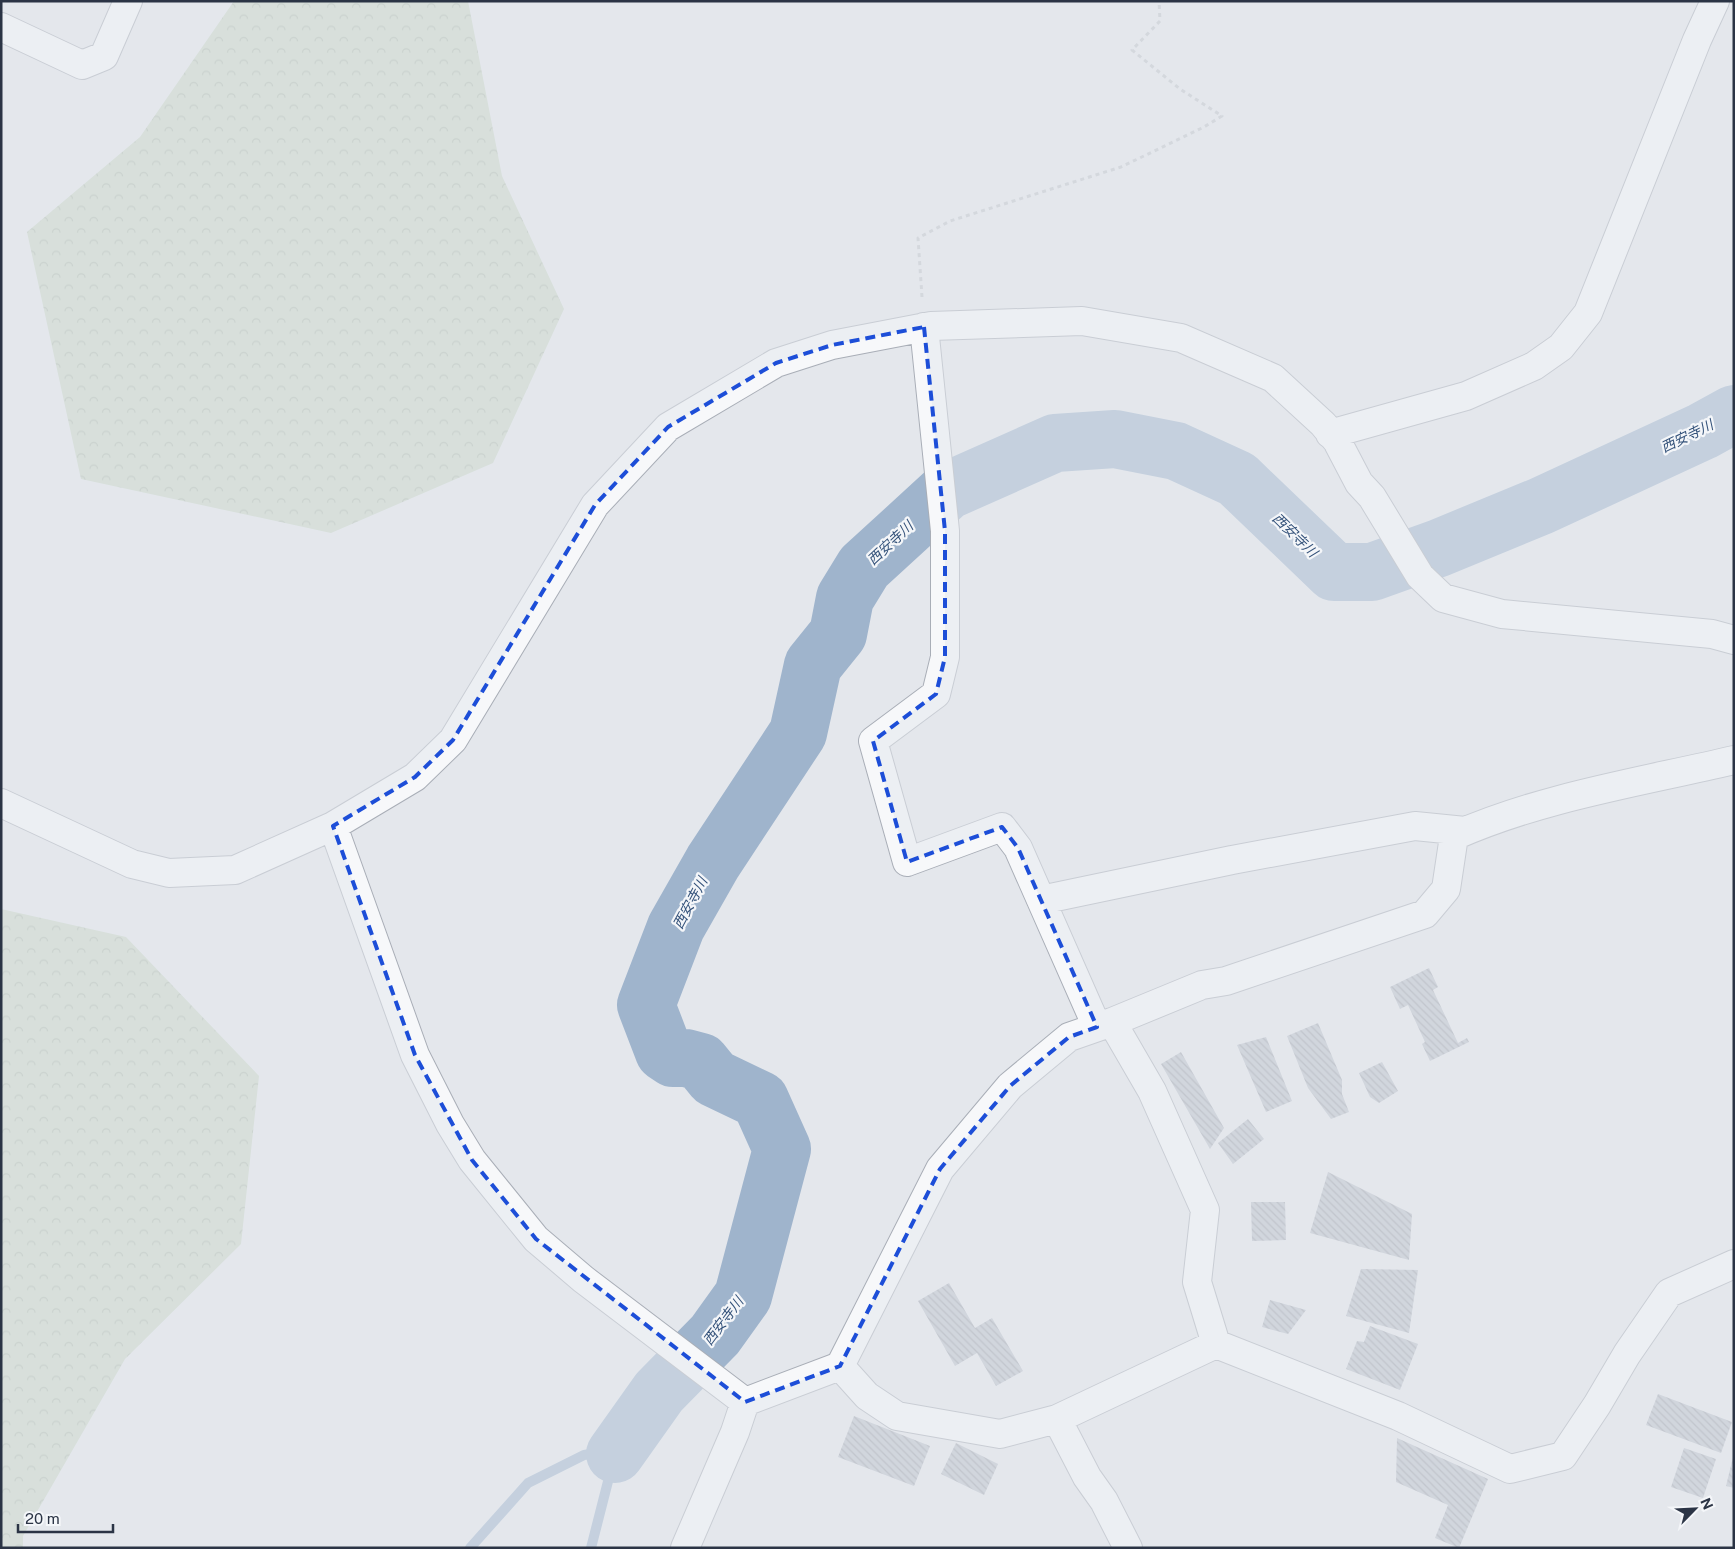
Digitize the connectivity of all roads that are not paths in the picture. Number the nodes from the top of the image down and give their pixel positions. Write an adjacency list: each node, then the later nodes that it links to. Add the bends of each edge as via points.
1 (128, 1): 3 (street, via 104,56 82,66)
2 (1715, 1): 5 (street, via 1588,313 1561,347 1534,366 1466,396)
3 (1, 27)
4 (924, 327): 5 (street, via 1082,321 1181,338 1274,378); 9 (street, via 832,344 776,363 668,427 595,505 453,740 415,777); 11 (street, via 945,531 945,657 936,694 873,741 907,862 1002,827 1018,848)
5 (1330, 434): 6 (street, via 1420,576 1442,598 1502,614 1712,634)
6 (1734, 640)
7 (1734, 760): 10 (street, via 1555,801)
8 (1, 803): 9 (street, via 132,864 169,874 236,870)
9 (333, 826): 16 (street, via 415,1055 472,1160 536,1239 583,1279)
10 (1465, 831): 11 (street, via 1414,826); 12 (street, via 1454,836 1446,889 1424,914 1226,981 1202,984)
11 (1041, 900): 12 (street)
12 (1104, 1024): 14 (street, via 1152,1091 1205,1210 1197,1282); 15 (street, via 1069,1037 1010,1086 940,1169)
13 (1734, 1264): 14 (street, via 1669,1293 1563,1456 1510,1469 1398,1416)
14 (1216, 1344): 17 (street)
15 (840, 1366): 16 (street); 17 (street, via 868,1396 897,1416 1000,1434)
16 (745, 1402): 18 (street)
17 (1057, 1419): 20 (street)
18 (696, 1535): 19 (street)
19 (685, 1548)
20 (1128, 1548)

